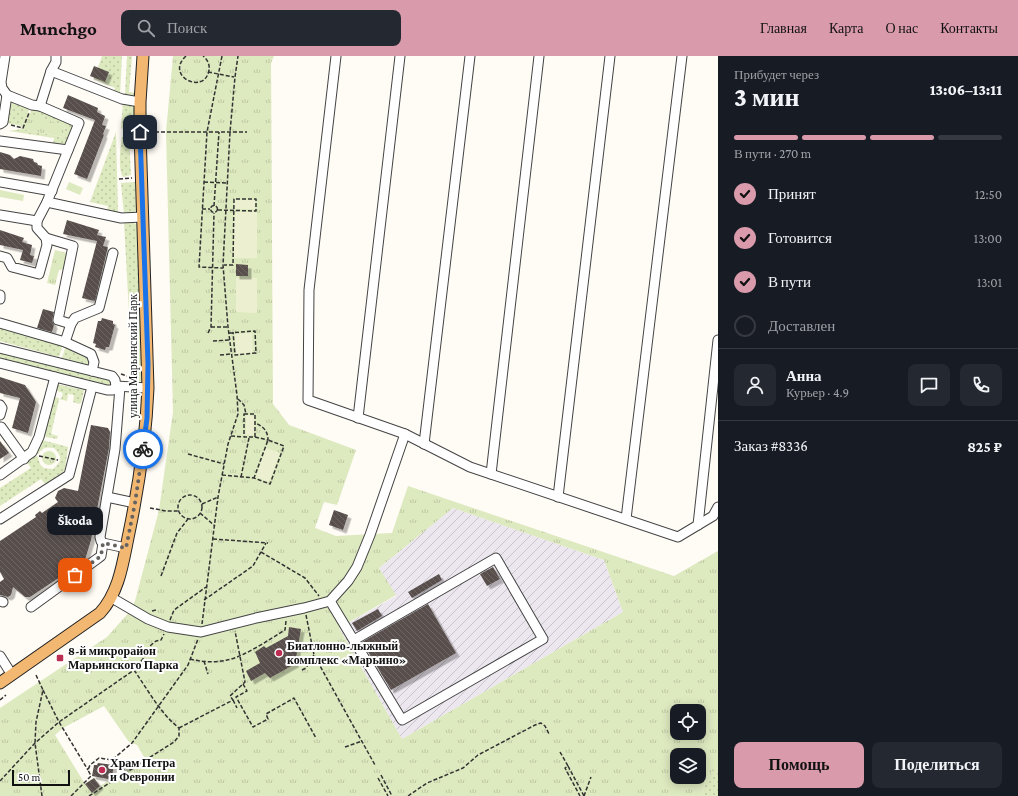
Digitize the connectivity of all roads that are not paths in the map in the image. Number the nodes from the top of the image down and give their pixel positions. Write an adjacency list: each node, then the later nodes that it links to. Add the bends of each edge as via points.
1 (5, 56): 11 (street, via 1,82)
2 (56, 56): 10 (street)
3 (144, 56): 12 (main road, улица Марьинский Парк)
4 (336, 56): 41 (street, via 310,290 308,400)
5 (400, 56): 41 (street)
6 (470, 56): 44 (street)
7 (539, 56): 46 (street)
8 (610, 56): 48 (street)
9 (682, 56): 52 (street)
10 (51, 71): 12 (street, via 122,99); 13 (street)
11 (7, 95): 13 (street); 14 (street)
12 (140, 102): 21 (main road, улица Марьинский Парк)
13 (36, 105): 16 (street, via 78,123)
14 (2, 123)
15 (0, 141): 16 (street)
16 (68, 150): 18 (street)
17 (0, 182): 18 (street)
18 (52, 191): 19 (street)
19 (47, 202): 21 (street, via 122,218); 22 (street)
20 (0, 215): 22 (street)
21 (143, 217): 38 (main road, улица Марьинский Парк)
22 (37, 221): 23 (street, via 37,228)
23 (46, 238): 25 (street, via 48,245 39,274 12,267 7,258); 29 (street, via 73,246 58,320)
24 (113, 253): 29 (street, via 99,308 74,318)
25 (0, 256)
26 (0, 295): 27 (street)
27 (0, 299)
28 (0, 323): 31 (street)
29 (70, 324): 31 (street)
30 (718, 340): 54 (street)
31 (65, 342): 34 (street, via 92,354)
32 (0, 348): 34 (street)
33 (0, 363): 35 (street)
34 (92, 371): 36 (street, via 112,376)
35 (54, 377): 37 (street); 45 (street, via 39,437 32,452)
36 (118, 386): 37 (street, via 113,390); 38 (street); 49 (street, via 115,449)
37 (92, 387): 53 (street, via 69,475)
38 (148, 388): 50 (main road, улица Марьинский Парк, via 144,446)
39 (0, 405): 40 (street)
40 (0, 415)
41 (358, 418): 43 (street)
42 (0, 425): 45 (street)
43 (405, 434): 44 (street); 58 (street, via 357,567 348,581)
44 (424, 444): 46 (street, via 470,467)
45 (24, 459): 47 (street)
46 (491, 474): 48 (street)
47 (0, 475)
48 (558, 496): 52 (street)
49 (107, 497): 50 (street); 55 (street, via 100,537)
50 (135, 503): 56 (main road, улица Марьинский Парк)
51 (718, 507): 54 (street, via 713,516)
52 (626, 519): 54 (street, via 678,537)
53 (0, 520)
54 (698, 525)
55 (103, 543): 56 (street); 59 (street, via 101,556)
56 (126, 548): 57 (main road, улица Марьинский Парк)
57 (112, 598): 58 (street, via 148,619 168,627 201,632); 62 (main road, улица Марьинский Парк, via 95,618)
58 (327, 602): 60 (street)
59 (30, 607)
60 (354, 640): 60 (street, via 402,720 543,639 496,558)
61 (0, 656): 62 (street)
62 (12, 675): 63 (main road, улица Марьинский Парк)
63 (0, 683)

